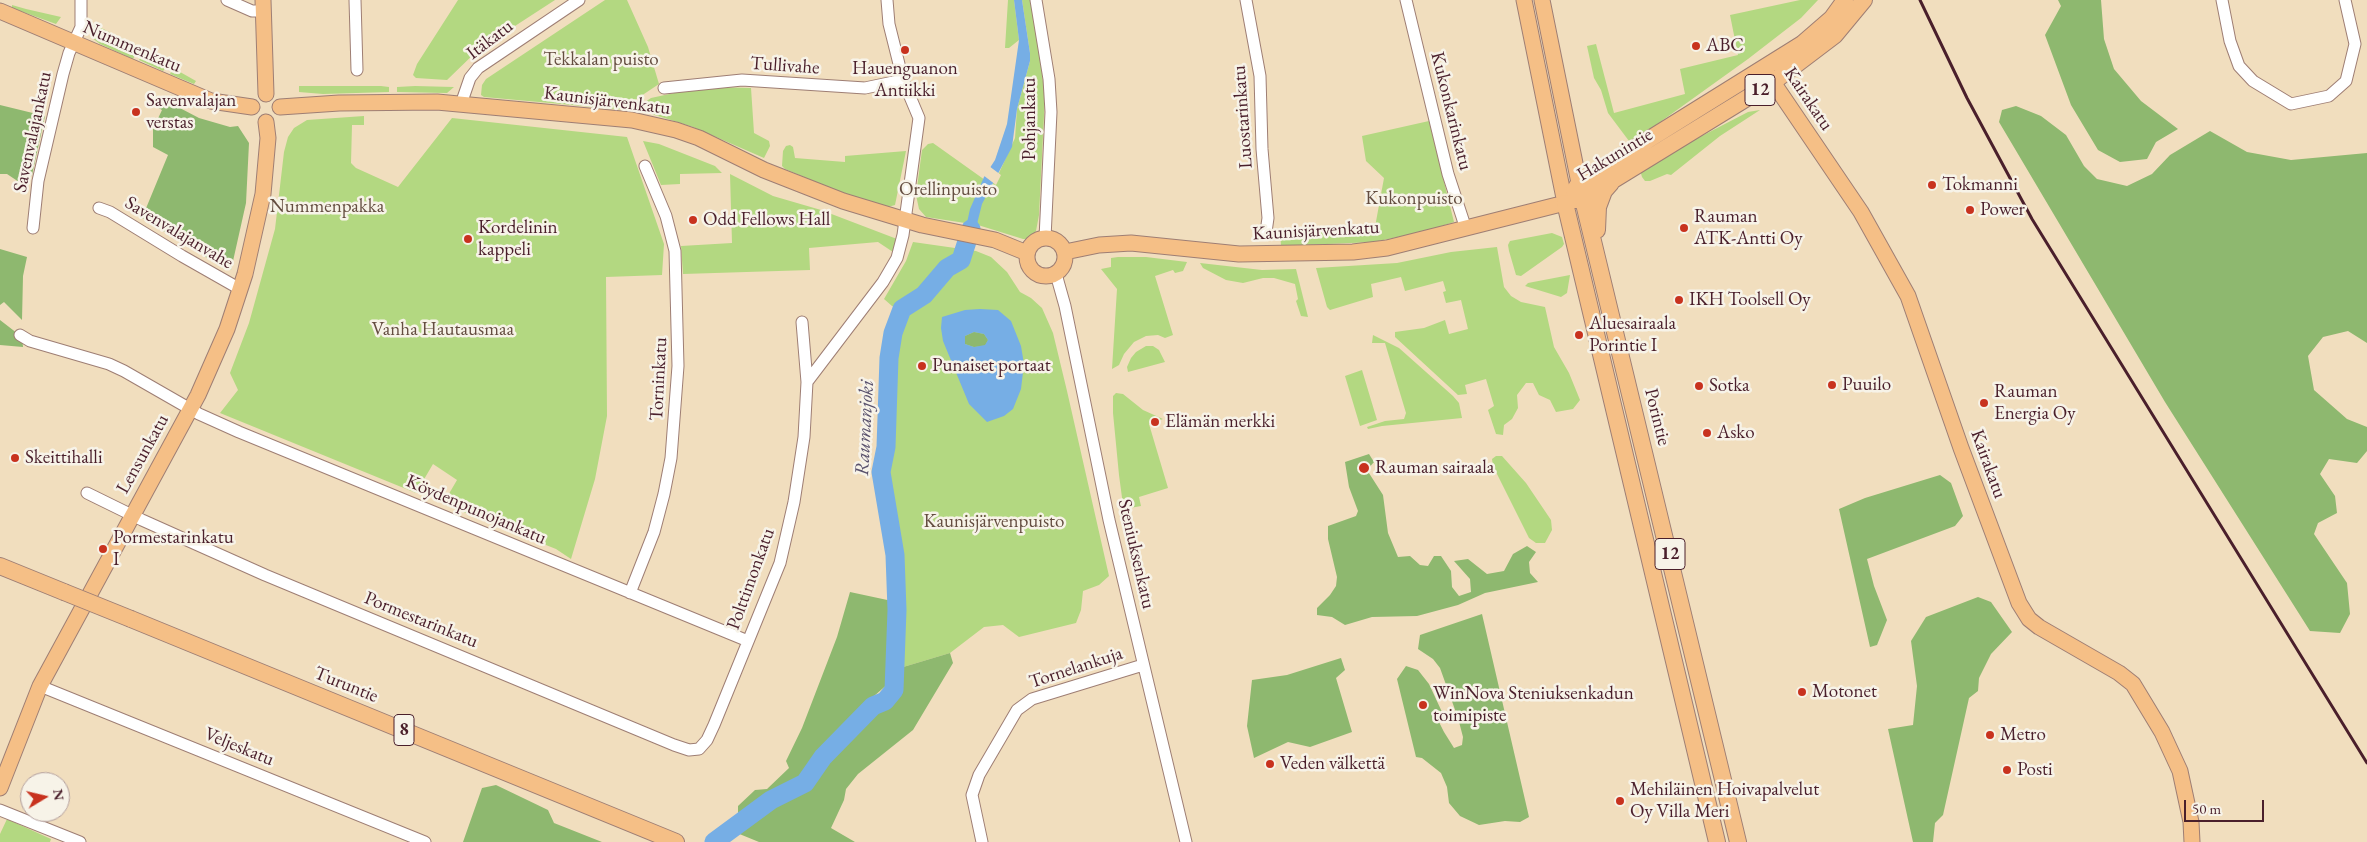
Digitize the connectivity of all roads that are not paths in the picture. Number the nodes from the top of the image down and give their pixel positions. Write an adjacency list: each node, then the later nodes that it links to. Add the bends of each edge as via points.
1 (81, 0): 17 (street, Savenvalajankatu, via 81,27)
2 (227, 0): 15 (street, via 252,11)
3 (355, 0): 18 (street)
4 (579, 0): 23 (street, Itäkatu, via 478,68 470,78)
5 (887, 0): 20 (street, via 889,24)
6 (1036, 0): 37 (street, Pohjankatu, via 1051,112)
7 (1246, 0): 36 (street, Luostarinkatu, via 1260,76 1268,218)
8 (1406, 0): 34 (street, Kukonkarinkatu, via 1448,174)
9 (1524, 0): 30 (main road, Porintie)
10 (1542, 0): 29 (main road, Porintie)
11 (1845, 0): 19 (highway, Hakunintie / 12, via 1832,18)
12 (1864, 0): 19 (highway, Hakunintie / 12, via 1834,35)
13 (2222, 0): 14 (street, via 2239,66 2253,81 2291,104 2328,96 2346,81 2355,44)
14 (2345, 0)
15 (263, 6): 22 (main road)
16 (0, 11): 17 (main road, Nummenkatu)
17 (73, 44): 24 (main road, Nummenkatu, via 211,101); 33 (street, Savenvalajankatu, via 38,181)
18 (357, 70)
19 (1768, 76): 28 (highway, Hakunintie / 12); 63 (main road, Kairakatu, via 1861,212 1908,296 2019,603 2029,619 2039,627 2133,684 2162,732 2180,772)
20 (903, 80): 21 (street, Tullivahe, via 865,88 742,80); 32 (street, via 919,118)
21 (664, 88)
22 (266, 94): 24 (main road, via 255,99); 25 (main road, via 276,98)
23 (461, 104): 25 (main road, Kaunisjärvenkatu, via 401,101); 32 (main road, Kaunisjärvenkatu, via 632,120 676,130 715,144 770,173)
24 (252, 107): 26 (main road, via 254,116)
25 (280, 107): 26 (main road, via 277,116)
26 (266, 122): 41 (main road, Lensunkatu, via 268,138 263,194)
27 (645, 166): 49 (street, Torninkatu, via 666,216 675,251 678,366 675,418 664,494 654,532)
28 (1610, 173): 29 (highway, Hakunintie / 12); 35 (highway, 12)
29 (1581, 190): 30 (highway, Hakunintie / 12); 35 (highway, Porintie / 12)
30 (1565, 203): 34 (main road, Kaunisjärvenkatu); 61 (highway, Porintie / 12)
31 (100, 208): 41 (street, Savenvalajanvahe)
32 (905, 221): 39 (main road, Kaunisjärvenkatu, via 979,235); 44 (street, via 896,258 884,282)
33 (34, 228)
34 (1466, 229): 38 (main road, Kaunisjärvenkatu, via 1387,248 1353,252 1239,254 1130,243 1099,244)
35 (1594, 229): 62 (highway, Porintie / 12, via 1600,267)
36 (1266, 232)
37 (1045, 238): 38 (main road, via 1055,240); 39 (main road, via 1033,243)
38 (1065, 252): 40 (main road, via 1064,264)
39 (1027, 253): 40 (main road, via 1028,265 1035,273 1046,277)
40 (1056, 274): 51 (street, Steniuksenkatu)
41 (240, 289): 45 (main road, Lensunkatu, via 218,353)
42 (802, 322): 44 (street, Polttimonkatu)
43 (20, 335): 45 (street, Köydenpunojankatu, via 124,371)
44 (807, 382): 50 (street, Polttimonkatu, via 804,437 794,502 780,563)
45 (191, 410): 47 (main road, Lensunkatu); 49 (street, Köydenpunojankatu)
46 (87, 493): 47 (street, Pormestarinkatu)
47 (132, 515): 52 (main road, Lensunkatu); 53 (street, Pormestarinkatu, via 265,575 674,745)
48 (0, 566): 58 (highway, Turuntie / 8, bridge)
49 (630, 593): 50 (street, Köydenpunojankatu)
50 (748, 641): 53 (street, Polttimonkatu, via 714,725)
51 (1143, 665): 59 (street, Tornelankuja, via 1032,699 1017,710 979,775 972,794); 60 (street, Steniuksenkatu)
52 (40, 686): 54 (main road, Lensunkatu); 57 (street, Veljeskatu)
53 (698, 749)
54 (0, 788)
55 (0, 810): 56 (street)
56 (80, 842)
57 (425, 842)
58 (676, 842)
59 (982, 842)
60 (1186, 842)
61 (1717, 842)
62 (1738, 842)
63 (2192, 842)

